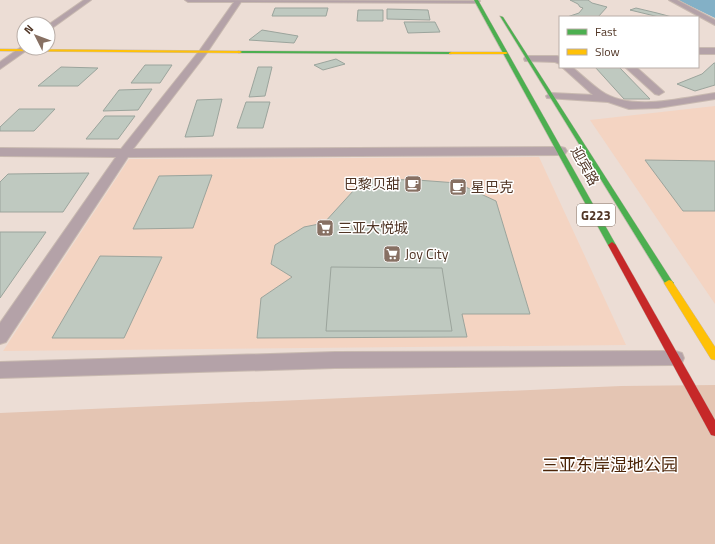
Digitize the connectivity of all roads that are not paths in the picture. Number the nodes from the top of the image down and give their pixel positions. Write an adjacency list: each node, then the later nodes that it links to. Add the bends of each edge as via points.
1 (88, 0): 8 (street)
2 (188, 0): 3 (street)
3 (239, 0): 5 (street); 14 (street)
4 (672, 0): 7 (street)
5 (477, 1): 15 (main road, 迎宾路 / G223)
6 (494, 6): 17 (main road, 迎宾路 / G223)
7 (715, 22)
8 (56, 23)
9 (16, 49): 10 (main road)
10 (0, 50)
11 (56, 50): 14 (main road)
12 (699, 51): 13 (street)
13 (715, 51)
14 (203, 52): 15 (main road); 28 (street)
15 (506, 53): 26 (main road, 迎宾路 / G223)
16 (16, 54): 19 (street)
17 (528, 59): 18 (street); 23 (main road, 迎宾路 / G223)
18 (559, 59)
19 (0, 66)
20 (568, 68): 25 (street)
21 (631, 68): 22 (street)
22 (658, 92)
23 (552, 96): 25 (street); 30 (main road, 迎宾路 / G223)
24 (715, 96): 25 (street, via 658,105 629,106)
25 (607, 99)
26 (561, 151): 28 (street); 31 (main road, 迎宾路 / G223)
27 (0, 152): 28 (street)
28 (124, 153): 29 (street)
29 (0, 337)
30 (715, 356)
31 (675, 358): 32 (street, via 335,360); 33 (main road, 迎宾路 / G223)
32 (0, 370)
33 (715, 431)

